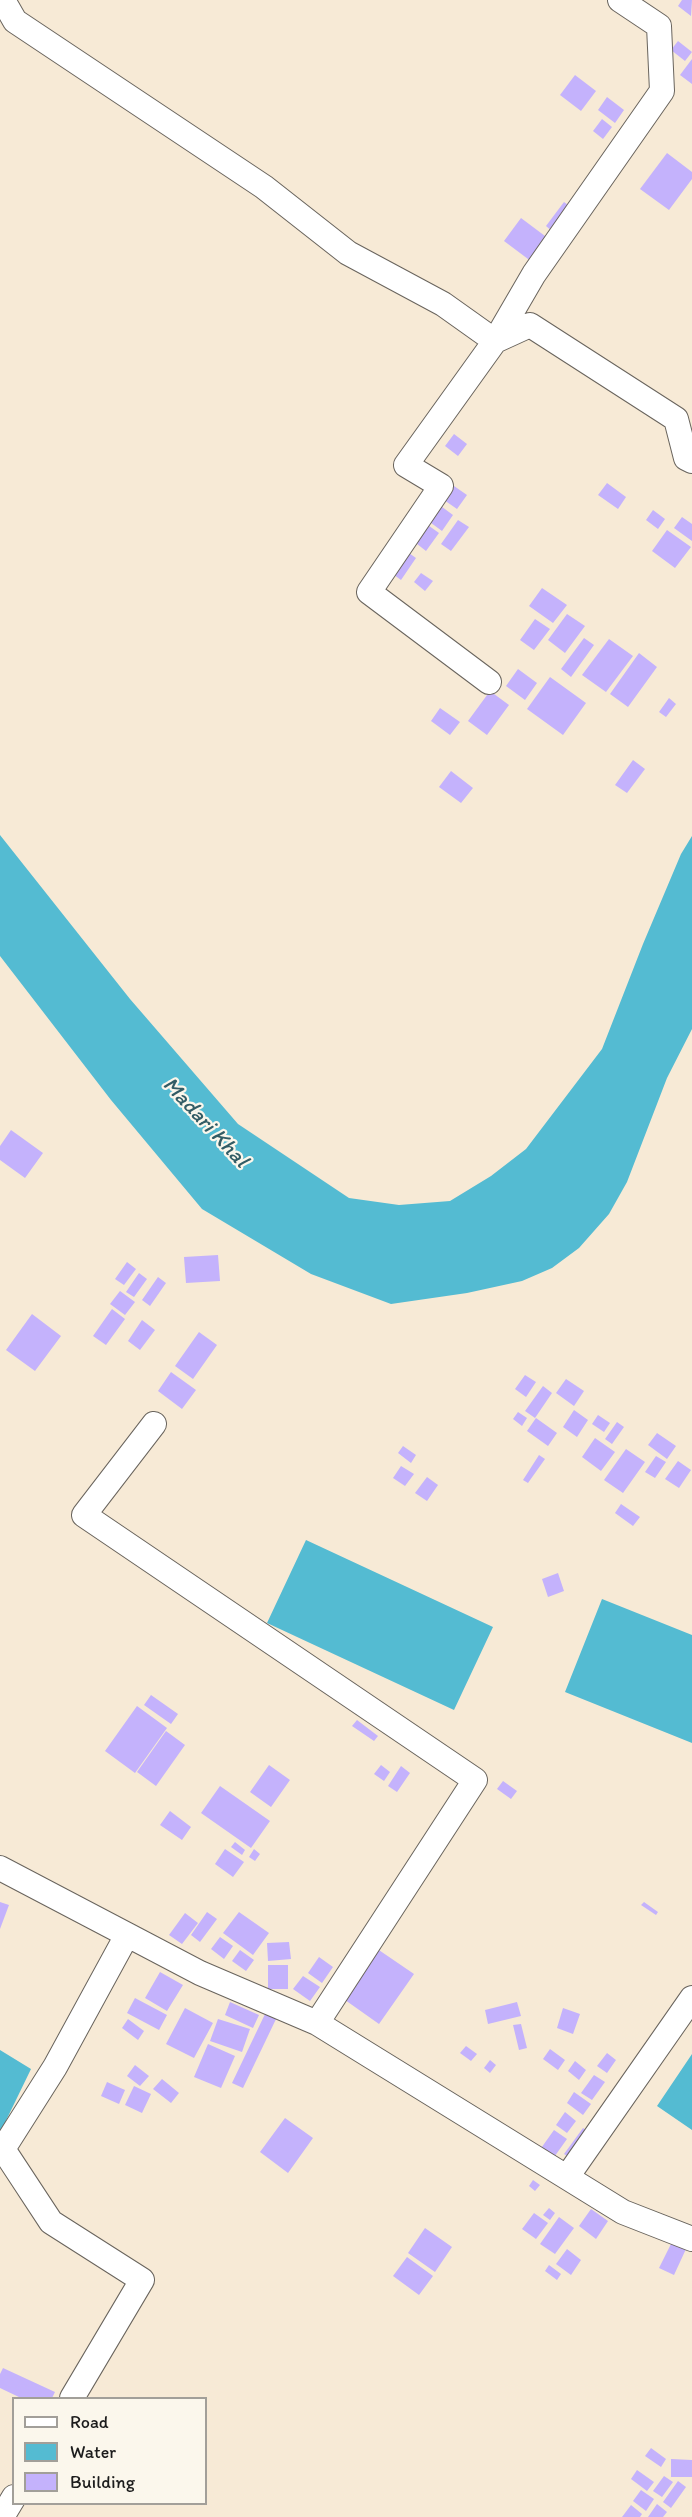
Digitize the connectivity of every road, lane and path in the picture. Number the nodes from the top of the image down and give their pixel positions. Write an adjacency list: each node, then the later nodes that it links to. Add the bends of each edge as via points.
1 (3, 0): 3 (street, via 15,21 264,187 348,253 443,304)
2 (620, 0): 3 (street, via 659,26 662,91 534,274)
3 (495, 341): 4 (street, via 530,325 676,420 686,458); 5 (street, via 406,465 441,486 369,592)
4 (692, 461)
5 (489, 682)
6 (154, 1424): 10 (street, via 84,1515 475,1780)
7 (0, 1868): 8 (street)
8 (127, 1935): 10 (street, via 200,1973); 13 (street, via 55,2067 3,2149 51,2222 142,2280)
9 (692, 1998): 11 (street)
10 (317, 2024): 11 (street)
11 (567, 2177): 12 (street, via 623,2212)
12 (692, 2239)
13 (73, 2397)
14 (12, 2500): 15 (street)
15 (2, 2517)

